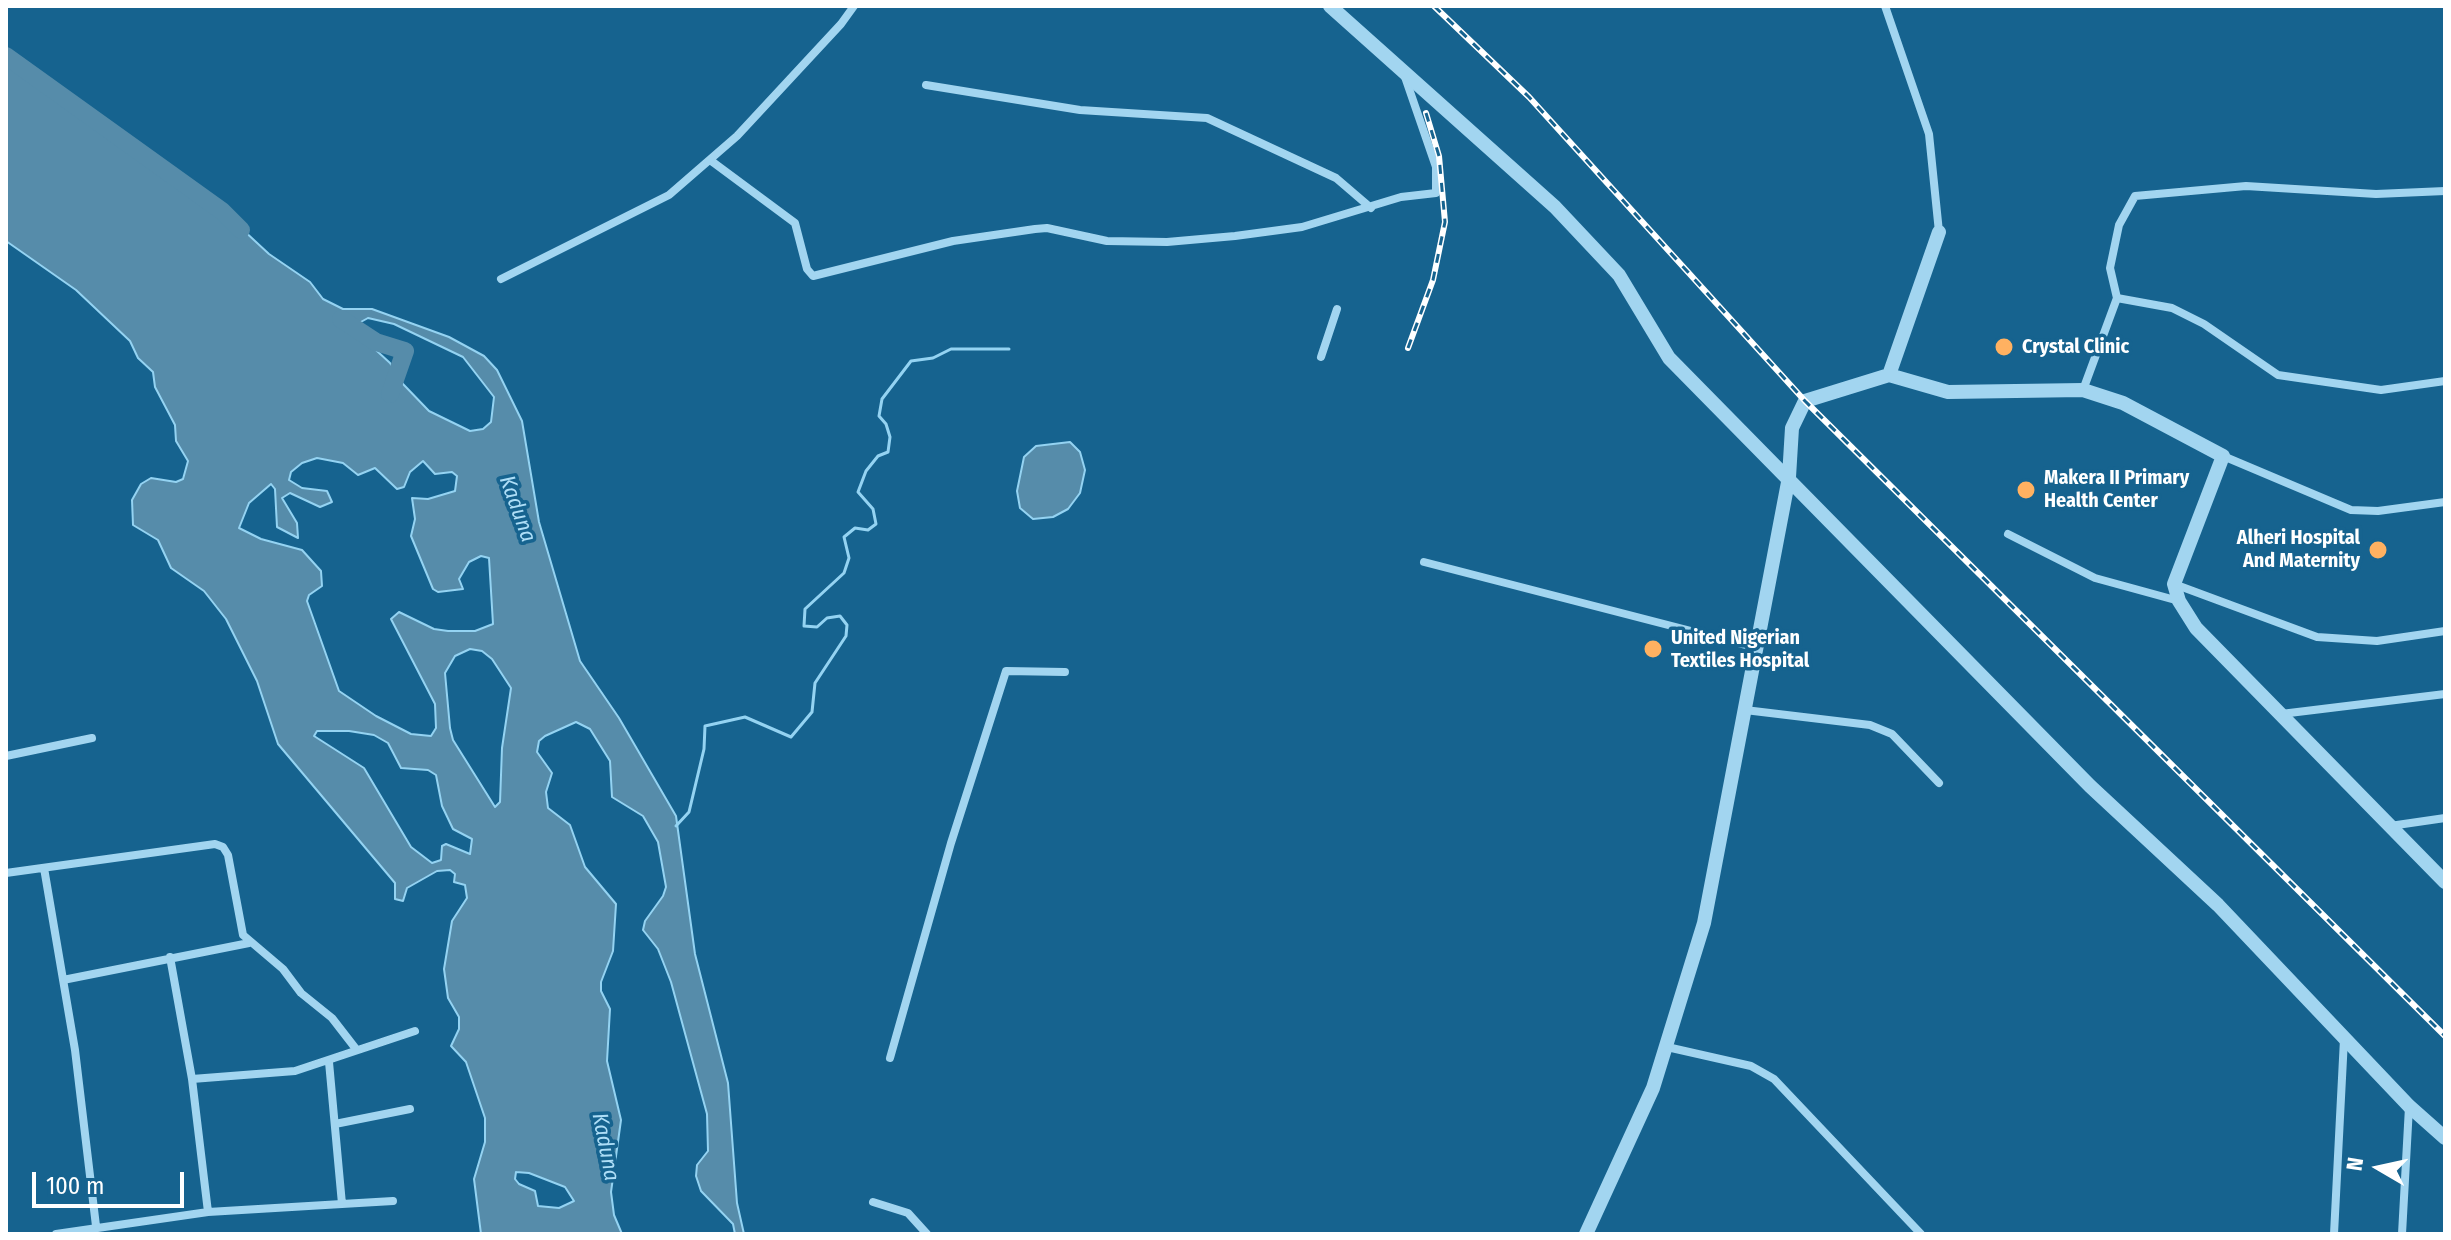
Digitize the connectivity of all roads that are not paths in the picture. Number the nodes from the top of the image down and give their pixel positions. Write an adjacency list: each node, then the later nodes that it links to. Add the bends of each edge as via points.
1 (854, 6): 6 (street, via 769,103)
2 (1330, 6): 4 (street)
3 (1885, 6): 9 (street, via 1929,134)
4 (1404, 73): 8 (street, via 1425,126 1439,185 1436,193); 18 (street, via 1555,207 1619,275 1669,358)
5 (926, 85): 8 (street, via 1080,110 1207,118 1336,178)
6 (710, 160): 8 (street, via 795,223 813,276 953,241 1035,229 1107,241 1167,242 1302,227); 10 (street, via 669,195)
7 (2445, 191): 11 (street, via 2376,194 2246,186 2135,196 2119,225 2110,268)
8 (1371, 208)
9 (1939, 232): 14 (street)
10 (501, 279)
11 (2117, 298): 15 (street, via 2172,308 2278,375 2381,390); 16 (street)
12 (1337, 309): 13 (street)
13 (1321, 357)
14 (1889, 375): 16 (street, via 1948,392); 18 (street, via 1805,401 1792,428)
15 (2445, 381)
16 (2083, 390): 17 (street, via 2123,403)
17 (2223, 456): 19 (street, via 2351,510); 22 (street)
18 (1789, 477): 25 (street); 42 (street, via 2090,786 2218,905)
19 (2445, 502)
20 (2008, 534): 23 (street, via 2095,578)
21 (1424, 562): 25 (street)
22 (2174, 584): 23 (street); 24 (street, via 2317,637 2377,641)
23 (2179, 601): 29 (street, via 2196,628)
24 (2445, 631)
25 (1757, 648): 28 (street)
26 (1065, 672): 45 (street, via 1006,671)
27 (2445, 694): 29 (street)
28 (1745, 710): 32 (street, via 1870,725 1892,734); 43 (street, via 1717,866)
29 (2281, 714): 34 (street)
30 (92, 738): 31 (street)
31 (6, 756)
32 (1939, 783)
33 (2445, 818): 34 (street)
34 (2389, 826): 37 (street)
35 (44, 868): 36 (street); 38 (street, via 215,844 228,855); 40 (street)
36 (6, 873)
37 (2445, 882)
38 (249, 943): 39 (street); 44 (street, via 283,969)
39 (170, 957): 40 (street); 47 (street)
40 (63, 980): 56 (street)
41 (415, 1031): 44 (street)
42 (2344, 1036): 48 (street); 61 (street)
43 (1667, 1047): 59 (street); 60 (street, via 1751,1066 1774,1079)
44 (356, 1049): 46 (street)
45 (890, 1058)
46 (329, 1062): 47 (street, via 280,1073); 50 (street)
47 (192, 1079): 55 (street)
48 (2409, 1106): 51 (street); 62 (street)
49 (410, 1109): 50 (street)
50 (335, 1124): 54 (street)
51 (2445, 1138)
52 (393, 1201): 54 (street)
53 (873, 1202): 58 (street, via 908,1213)
54 (342, 1204): 55 (street)
55 (208, 1212): 56 (street)
56 (96, 1226): 57 (street)
57 (56, 1234)
58 (927, 1234)
59 (1586, 1234)
60 (1921, 1234)
61 (2334, 1234)
62 (2402, 1234)

